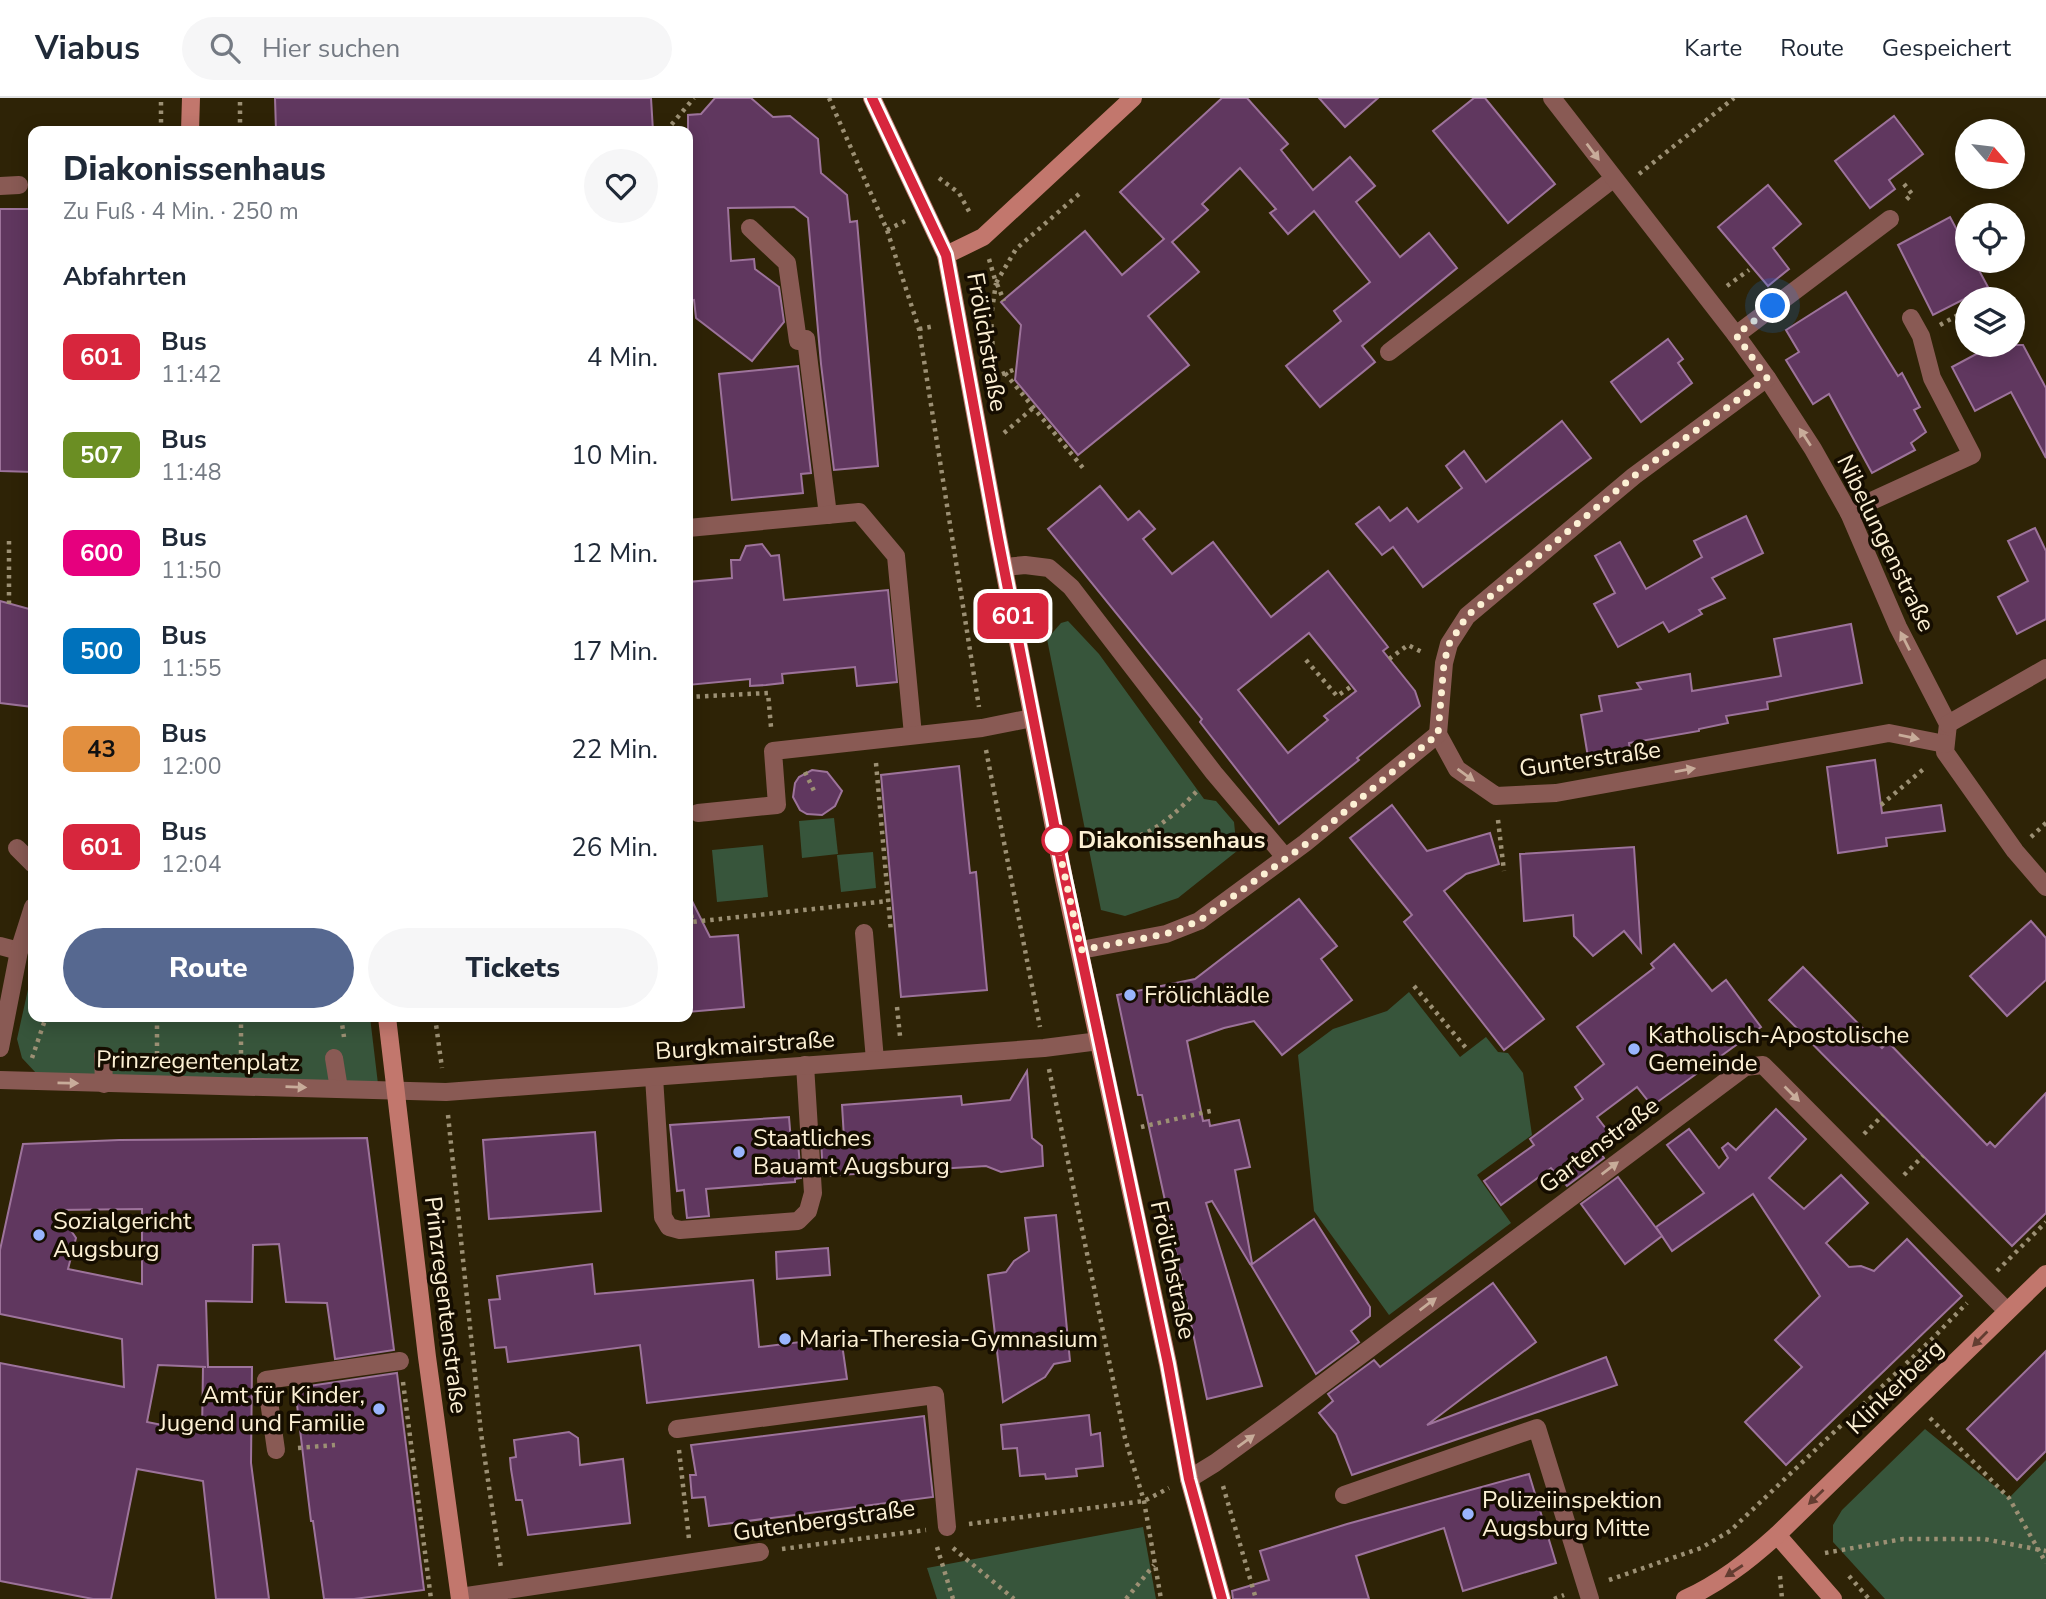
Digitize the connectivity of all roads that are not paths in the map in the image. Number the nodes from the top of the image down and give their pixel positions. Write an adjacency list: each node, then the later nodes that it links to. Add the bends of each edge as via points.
1 (191, 98): 5 (street)
2 (872, 98): 11 (street, Frölichstraße)
3 (1133, 98): 11 (street, via 983,237)
4 (1552, 98): 6 (street, Nibelungenstraße, one-way to 6)
5 (190, 126)
6 (1617, 183): 13 (street, Nibelungenstraße); 14 (street)
7 (19, 185): 8 (street)
8 (0, 186)
9 (1890, 219): 13 (street)
10 (750, 228): 17 (street, via 787,264 798,341 806,339)
11 (946, 255): 19 (street, Frölichstraße)
12 (1911, 318): 16 (street, via 1921,336 1932,379 1972,455)
13 (1736, 335): 15 (street, Nibelungenstraße)
14 (1389, 352)
15 (1767, 378): 16 (street, Nibelungenstraße, one-way to 15); 23 (street, via 1634,476 1467,616 1449,644 1444,663)
16 (1849, 513): 22 (street, Nibelungenstraße, one-way to 16, via 1898,627)
17 (828, 515): 18 (street); 24 (street, via 859,512 896,556)
18 (693, 528)
19 (1004, 566): 21 (street, Frölichstraße); 28 (street, via 1049,568 1071,587)
20 (2046, 668): 22 (street)
21 (1032, 718): 24 (street); 34 (street, Frölichstraße)
22 (1948, 724): 25 (street)
23 (1438, 734): 25 (street, Gunterstraße, one-way to 25, via 1457,769 1496,796 1556,793 1889,733); 28 (street)
24 (913, 735): 26 (street, via 773,751 776,805)
25 (1945, 748): 30 (street, via 2015,851)
26 (698, 813)
27 (17, 848): 29 (street)
28 (1285, 857): 34 (street, via 1199,921 1166,934)
29 (28, 859)
30 (2046, 887)
31 (28, 923): 35 (street)
32 (864, 933): 41 (street)
33 (0, 946): 35 (street)
34 (1081, 950): 37 (street, Frölichstraße)
35 (19, 951): 38 (street)
36 (387, 1022): 47 (street, Prinzregentenstraße)
37 (1099, 1041): 41 (street, Burgkmairstraße); 53 (street, Frölichstraße)
38 (0, 1048)
39 (103, 1056): 45 (street)
40 (334, 1058): 46 (street)
41 (875, 1060): 42 (street, Burgkmairstraße)
42 (805, 1065): 43 (street, Burgkmairstraße); 43 (street, via 813,1193 808,1211 798,1220 733,1226 680,1230 669,1227 663,1217)
43 (654, 1077): 47 (street, Burgkmairstraße)
44 (0, 1080): 45 (street, Prinzregentenplatz, one-way to 45)
45 (104, 1083): 46 (street, Prinzregentenplatz, one-way to 46)
46 (339, 1089): 47 (street, Prinzregentenplatz)
47 (394, 1092): 59 (street, Prinzregentenstraße)
48 (2046, 1274): 49 (street, Klinkerberg)
49 (2007, 1311): 53 (street, Gartenstraße, one-way to 49, via 1745,1067 1763,1065); 56 (street, Klinkerberg, one-way to 56)
50 (400, 1361): 52 (street, via 266,1380)
51 (677, 1429): 55 (street, via 934,1395)
52 (276, 1450)
53 (1189, 1479): 60 (street, Frölichstraße)
54 (1344, 1494): 58 (street, via 1537,1428)
55 (939, 1528)
56 (1777, 1535): 61 (street, Klinkerberg, one-way to 61, via 1742,1566); 62 (street)
57 (760, 1552): 59 (street, Gutenbergstraße)
58 (1588, 1593)
59 (460, 1598)
60 (1222, 1599)
61 (1685, 1599)
62 (1833, 1599)

